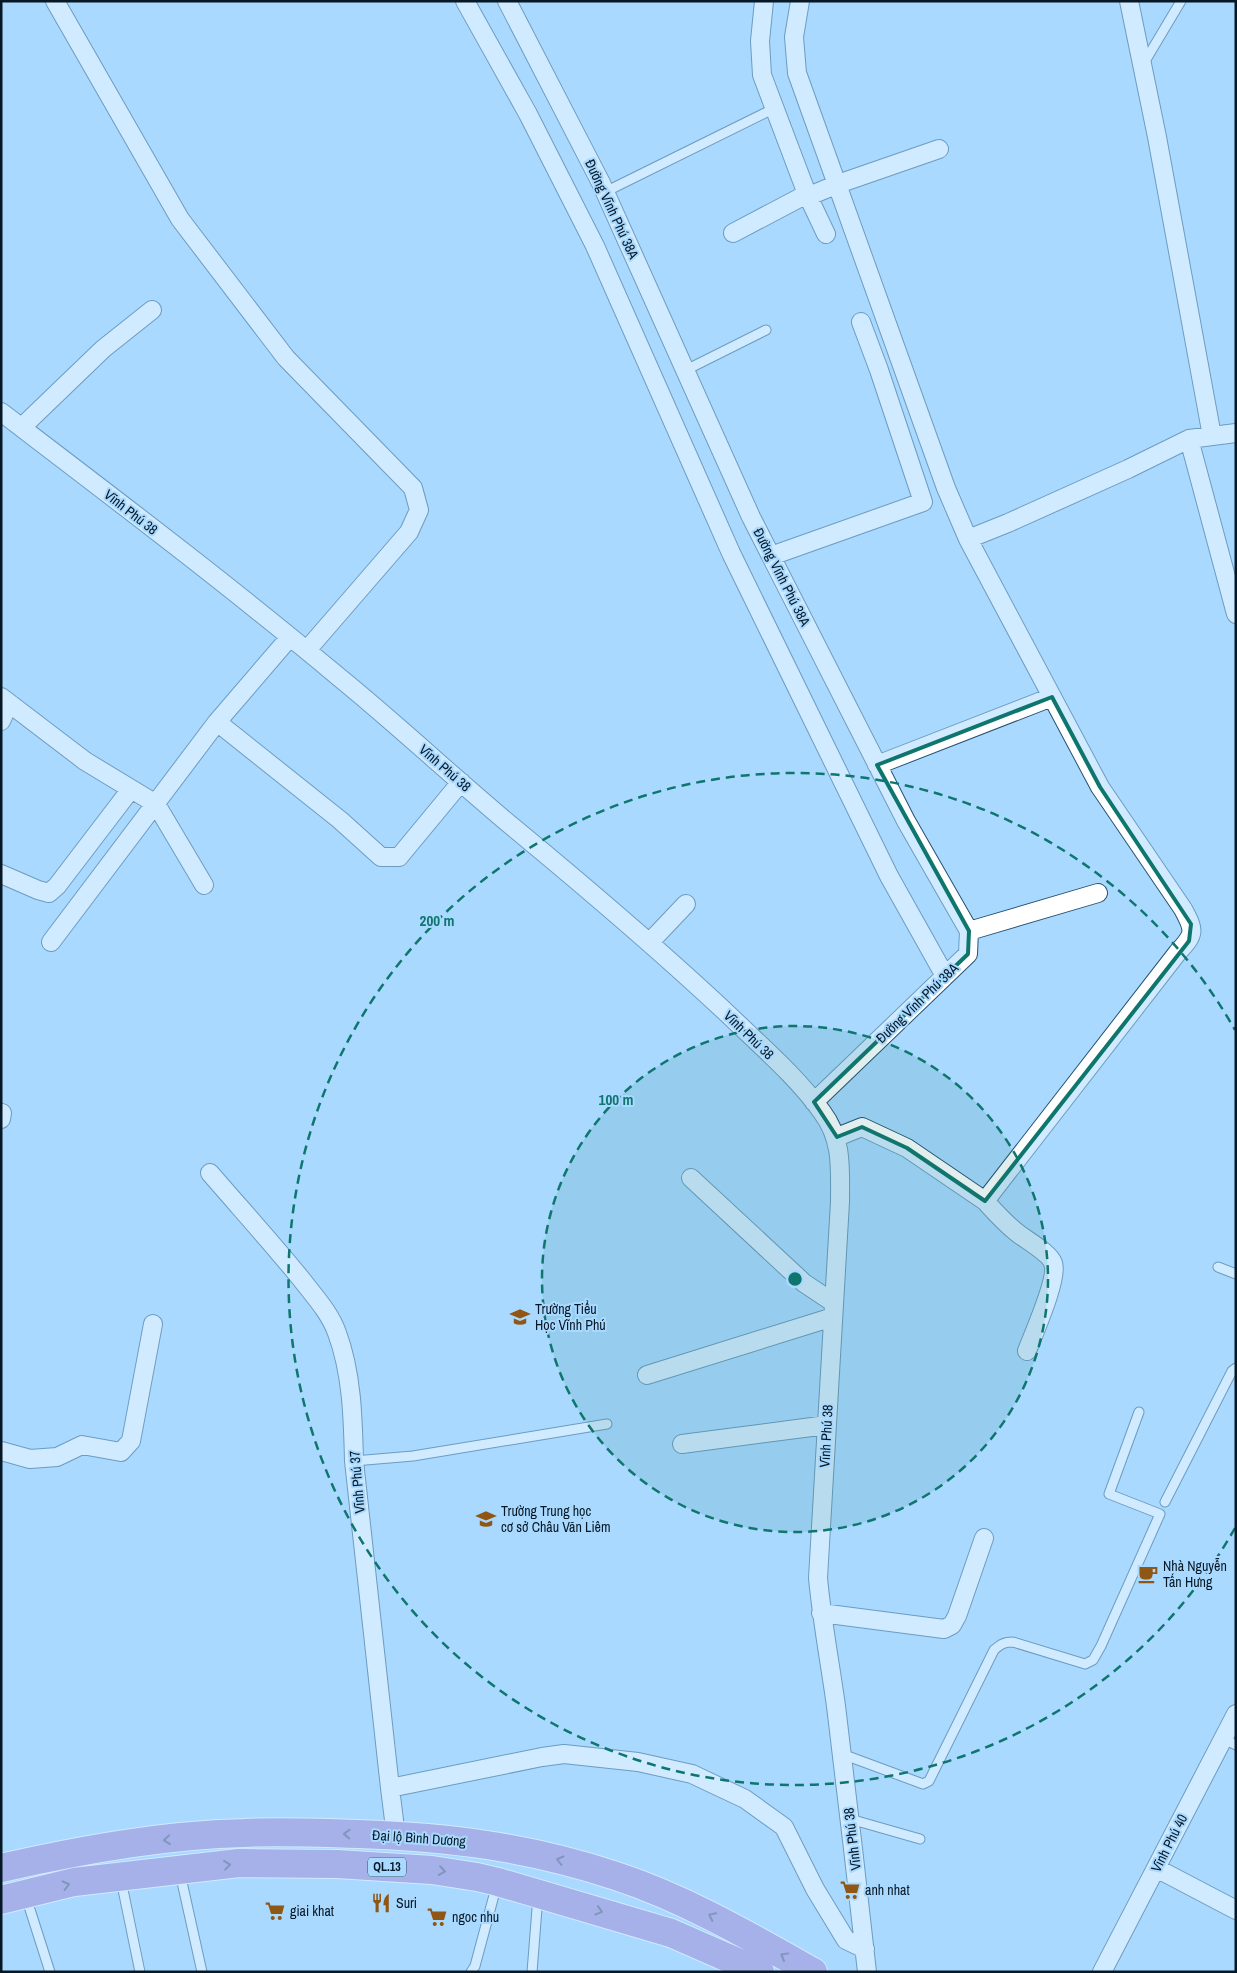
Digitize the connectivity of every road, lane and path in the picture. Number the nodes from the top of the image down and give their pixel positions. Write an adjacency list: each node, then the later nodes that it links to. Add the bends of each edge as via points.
1 (55, 1): 29 (street, via 180,219 286,358 413,488 419,510 409,532)
2 (465, 1): 45 (street, via 528,114 595,246 731,553 889,876)
3 (507, 1): 12 (street, Đường Vĩnh Phú 38A)
4 (764, 1): 9 (street, via 760,40 762,75)
5 (800, 1): 11 (street, via 794,37 797,73)
6 (1129, 1): 8 (street)
7 (1181, 1): 8 (lane)
8 (1142, 66): 23 (street)
9 (775, 108): 12 (lane); 13 (street)
10 (939, 150): 11 (street)
11 (835, 185): 13 (street); 25 (street, via 946,488)
12 (605, 192): 19 (street, Đường Vĩnh Phú 38A)
13 (810, 195): 14 (street); 15 (street)
14 (733, 234)
15 (826, 234)
16 (152, 310): 21 (street, via 103,349)
17 (861, 322): 26 (street, via 923,502)
18 (766, 330): 19 (lane)
19 (686, 370): 26 (street, Đường Vĩnh Phú 38A)
20 (1, 412): 21 (street, Vĩnh Phú 38)
21 (22, 427): 28 (street, Vĩnh Phú 38)
22 (1236, 433): 23 (street)
23 (1212, 436): 24 (street)
24 (1189, 439): 25 (street, via 1094,485); 27 (street)
25 (968, 539): 30 (street)
26 (771, 556): 34 (street, Đường Vĩnh Phú 38A)
27 (1236, 614)
28 (290, 637): 29 (street, Vĩnh Phú 38); 33 (street)
29 (306, 650): 35 (street, Vĩnh Phú 38)
30 (1052, 697): 34 (street); 50 (street, via 1100,787 1183,909 1193,933)
31 (5, 700): 32 (street); 36 (street, via 84,761)
32 (1, 721)
33 (217, 722): 35 (street, via 340,820 381,857 399,858); 37 (street)
34 (877, 764): 42 (street, Đường Vĩnh Phú 38A)
35 (461, 782): 44 (street, Vĩnh Phú 38)
36 (131, 789): 37 (street); 38 (street, via 49,893)
37 (156, 804): 39 (street); 43 (street)
38 (1, 874)
39 (204, 885)
40 (1098, 893): 42 (street)
41 (686, 904): 44 (street)
42 (969, 930): 45 (street, Đường Vĩnh Phú 38A, via 968,954)
43 (51, 942)
44 (649, 942): 46 (street, Vĩnh Phú 38, via 774,1058)
45 (945, 976): 46 (street, Đường Vĩnh Phú 38A)
46 (814, 1102): 47 (street, Vĩnh Phú 38)
47 (837, 1137): 50 (street, via 862,1127 907,1148); 53 (street, Vĩnh Phú 38, via 840,1202)
48 (210, 1173): 63 (street, Vĩnh Phú 37, via 283,1256 326,1311 338,1334 352,1408)
49 (691, 1178): 53 (street)
50 (985, 1201): 55 (street, via 1015,1232 1053,1262 1051,1286)
51 (1218, 1267): 52 (lane)
52 (1236, 1274)
53 (834, 1310): 57 (street); 60 (street, Vĩnh Phú 38)
54 (153, 1324): 62 (street, via 131,1441 121,1452 82,1445 57,1457 30,1458)
55 (1027, 1351)
56 (1236, 1368): 64 (lane)
57 (647, 1374)
58 (1140, 1412): 69 (lane, via 1109,1494 1160,1514 1093,1660 1085,1664 1013,1642 1000,1645 994,1650 929,1781 923,1784)
59 (606, 1424): 63 (lane, via 413,1456)
60 (827, 1425): 61 (street); 66 (street, Vĩnh Phú 38, via 818,1578)
61 (682, 1444)
62 (1, 1452)
63 (354, 1461): 70 (street, Vĩnh Phú 37)
64 (1165, 1502)
65 (984, 1538): 66 (street, via 957,1616 944,1629)
66 (821, 1613): 69 (street, Vĩnh Phú 38)
67 (1236, 1714): 68 (street, Vĩnh Phú 40)
68 (1229, 1742): 77 (street, Vĩnh Phú 40)
69 (842, 1754): 71 (street, Vĩnh Phú 38)
70 (390, 1788): 72 (street, Vĩnh Phú 37); 84 (street, via 564,1754 638,1762 692,1774 746,1799 784,1827 815,1889 846,1940)
71 (850, 1819): 73 (lane); 84 (street, Vĩnh Phú 38)
72 (396, 1836): 74 (highway, Đại lộ Bình Dương); 75 (highway); 76 (highway, Đại lộ Bình Dương, one-way to 76, via 243,1833 70,1853)
73 (920, 1839)
74 (478, 1842): 80 (highway); 91 (highway, Đại lộ Bình Dương, one-way to 74, via 722,1922 656,1891 576,1864)
75 (400, 1867): 78 (highway, QL.13, one-way to 75, via 239,1864); 80 (highway, QL.13, one-way to 80)
76 (1, 1868)
77 (1156, 1868): 83 (street); 93 (street, Vĩnh Phú 40)
78 (180, 1870): 79 (highway, QL.13); 88 (lane)
79 (121, 1877): 82 (highway, QL.13, one-way to 79, via 74,1882); 87 (lane)
80 (488, 1879): 81 (highway, QL.13); 89 (lane, via 475,1966)
81 (538, 1893): 85 (highway, QL.13, one-way to 85, via 671,1933); 90 (lane)
82 (13, 1897): 86 (lane)
83 (1236, 1910)
84 (865, 1949): 92 (street, Vĩnh Phú 38)
85 (748, 1969)
86 (50, 1972)
87 (140, 1972)
88 (202, 1972)
89 (471, 1972)
90 (532, 1972)
91 (813, 1972)
92 (867, 1972)
93 (1102, 1972)

